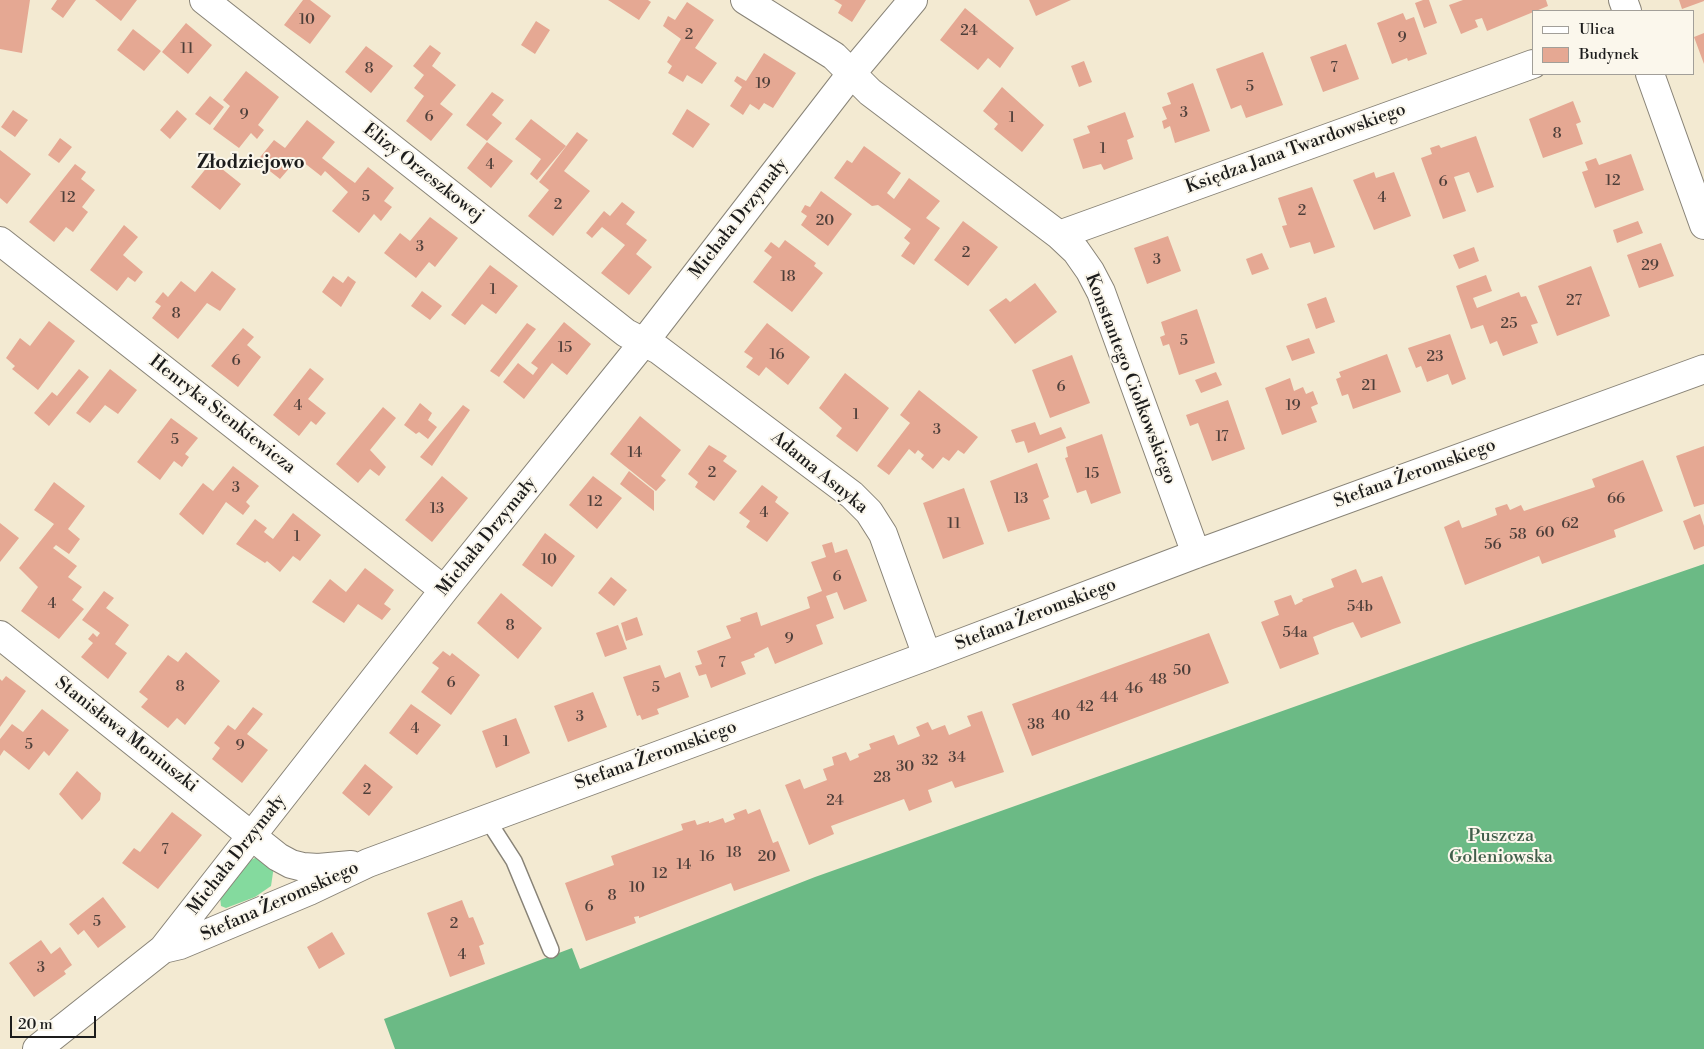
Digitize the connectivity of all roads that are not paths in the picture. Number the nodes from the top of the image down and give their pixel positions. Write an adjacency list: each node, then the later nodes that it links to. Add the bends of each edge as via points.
1 (204, 0): 10 (street, Elizy Orzeszkowej, via 618,327)
2 (745, 0): 5 (street, Konstantego Ciołkowskiego, via 834,56)
3 (913, 0): 5 (street, Michała Drzymały)
4 (1532, 64): 8 (street, Księdza Jana Twardowskiego)
5 (851, 74): 8 (street, Konstantego Ciołkowskiego, via 870,92); 10 (street, Michała Drzymały)
6 (1650, 75): 7 (street)
7 (1704, 225)
8 (1059, 235): 12 (street, Konstantego Ciołkowskiego, via 1076,252 1101,292)
9 (0, 241): 13 (street, Henryka Sienkiewicza)
10 (644, 342): 13 (street, Michała Drzymały); 15 (street, Adama Asnyka, via 836,484 868,512 883,534)
11 (1704, 369): 12 (street, Stefana Żeromskiego)
12 (1196, 554): 15 (street, Stefana Żeromskiego)
13 (444, 590): 17 (street, Michała Drzymały)
14 (0, 635): 17 (street, Stanisława Moniuszki)
15 (927, 656): 16 (street, Stefana Żeromskiego)
16 (487, 819): 18 (street, Stefana Żeromskiego); 20 (lane, via 514,860)
17 (252, 835): 18 (street, Stefana Żeromskiego, via 291,864 318,868); 19 (street, Michała Drzymały)
18 (368, 863): 19 (street, Stefana Żeromskiego, via 180,945)
19 (163, 948): 21 (street, Michała Drzymały)
20 (551, 950)
21 (37, 1049)

